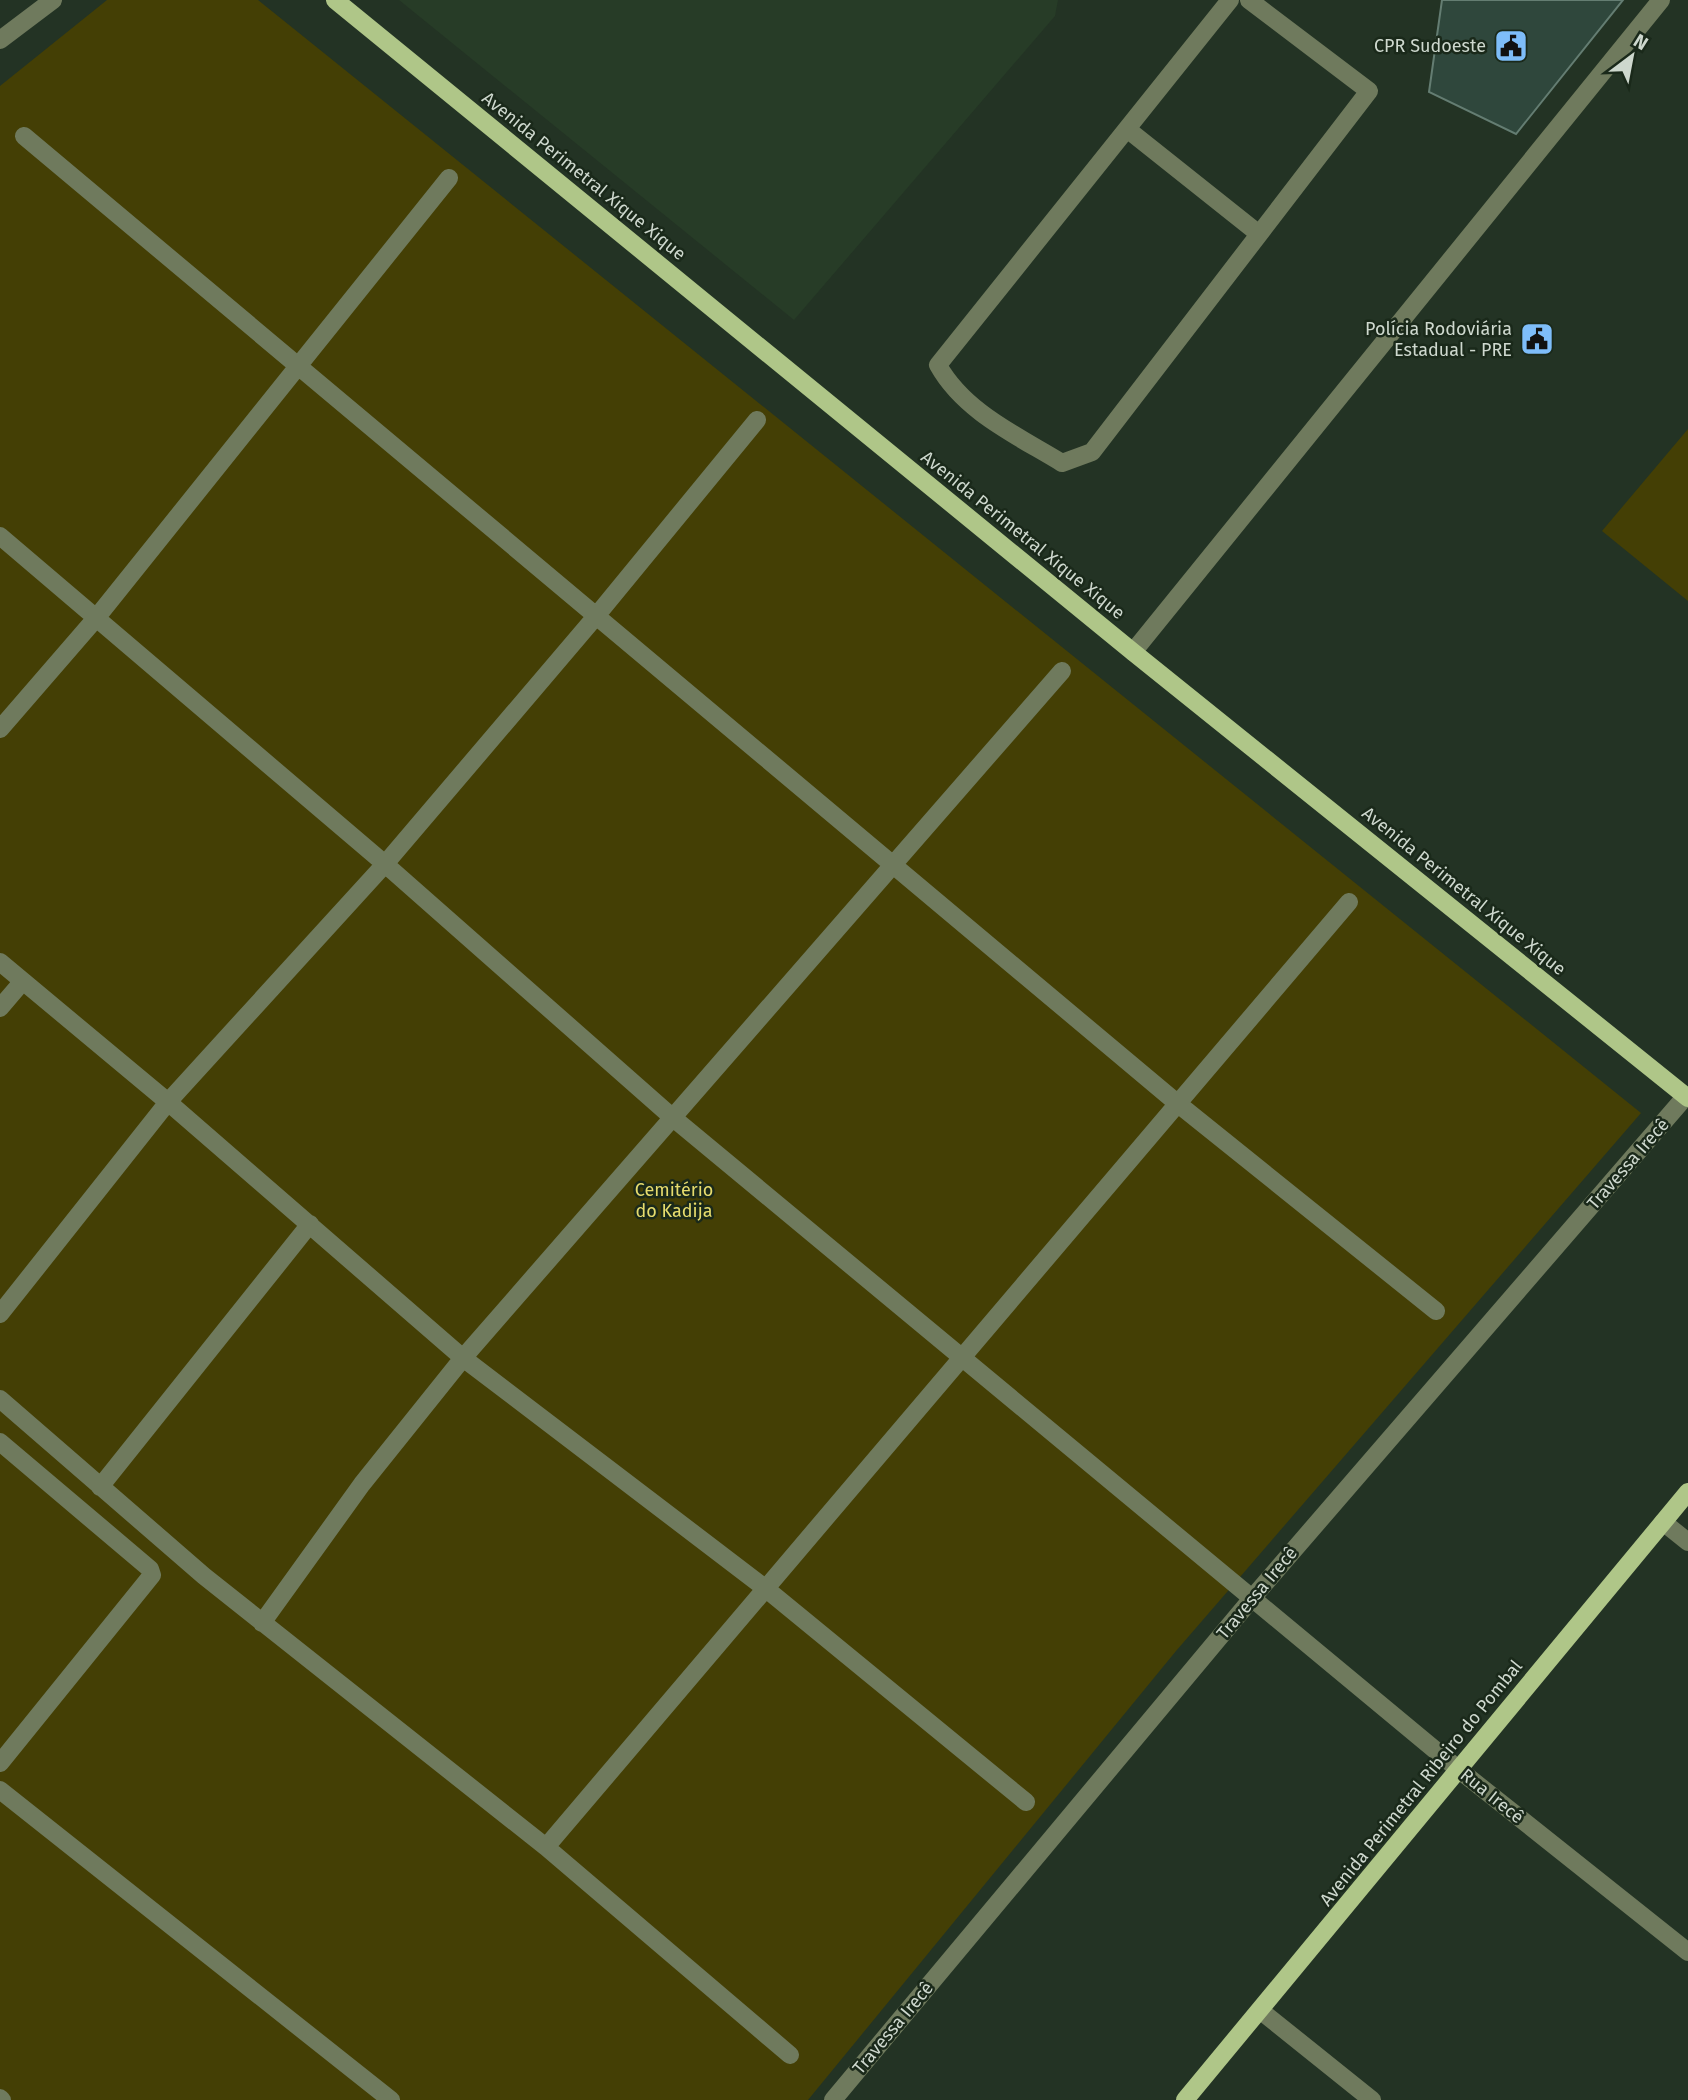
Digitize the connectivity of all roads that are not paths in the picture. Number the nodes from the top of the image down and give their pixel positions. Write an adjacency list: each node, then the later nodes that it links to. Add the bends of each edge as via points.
1 (53, 0): 6 (street)
2 (335, 0): 16 (main road, Avenida Perimetral Xique Xique)
3 (1230, 0): 7 (street)
4 (1249, 0): 10 (street, via 1369,91)
5 (1661, 0): 16 (street)
6 (0, 40)
7 (1127, 129): 10 (street); 10 (street, via 938,365 949,384 989,419 1062,463 1092,452)
8 (24, 136): 11 (street)
9 (449, 178): 11 (street)
10 (1259, 234)
11 (298, 367): 14 (street); 15 (street)
12 (757, 420): 14 (street)
13 (0, 536): 15 (street, Rua Irecê)
14 (597, 615): 19 (street); 20 (street)
15 (97, 617): 18 (street); 20 (street, Rua Irecê)
16 (1133, 652): 25 (main road, Avenida Perimetral Xique Xique)
17 (1062, 671): 19 (street)
18 (0, 729)
19 (893, 863): 27 (street); 28 (street)
20 (385, 864): 26 (street); 28 (street, Rua Irecê)
21 (1349, 902): 27 (street)
22 (0, 962): 23 (street)
23 (23, 981): 24 (street); 26 (street)
24 (0, 1008)
25 (1687, 1097): 41 (street, Travessa Irecê)
26 (168, 1102): 29 (street); 31 (street)
27 (1177, 1102): 30 (street); 33 (street)
28 (672, 1117): 32 (street); 33 (street, Rua Irecê)
29 (310, 1224): 32 (street); 36 (street)
30 (1436, 1311)
31 (0, 1314)
32 (463, 1358): 40 (street); 42 (street, via 362,1483)
33 (962, 1359): 40 (street); 41 (street, Rua Irecê)
34 (0, 1399): 36 (street)
35 (0, 1442): 43 (street, via 152,1575)
36 (100, 1487): 42 (street)
37 (1688, 1492): 38 (main road, Avenida Perimetral Ribeiro do Pombal)
38 (1663, 1522): 39 (street); 44 (main road, Avenida Perimetral Ribeiro do Pombal)
39 (1688, 1542)
40 (765, 1588): 46 (street); 47 (street)
41 (1254, 1596): 44 (street, Rua Irecê); 51 (street, Travessa Irecê)
42 (262, 1623): 47 (street)
43 (0, 1763)
44 (1458, 1769): 48 (street, Rua Irecê); 49 (main road, Avenida Perimetral Ribeiro do Pombal)
45 (0, 1790): 52 (street)
46 (1026, 1802)
47 (546, 1847): 50 (street)
48 (1688, 1952)
49 (1261, 2011): 53 (main road, Avenida Perimetral Ribeiro do Pombal); 54 (street)
50 (790, 2055)
51 (836, 2099)
52 (391, 2100)
53 (1185, 2100)
54 (1372, 2100)

